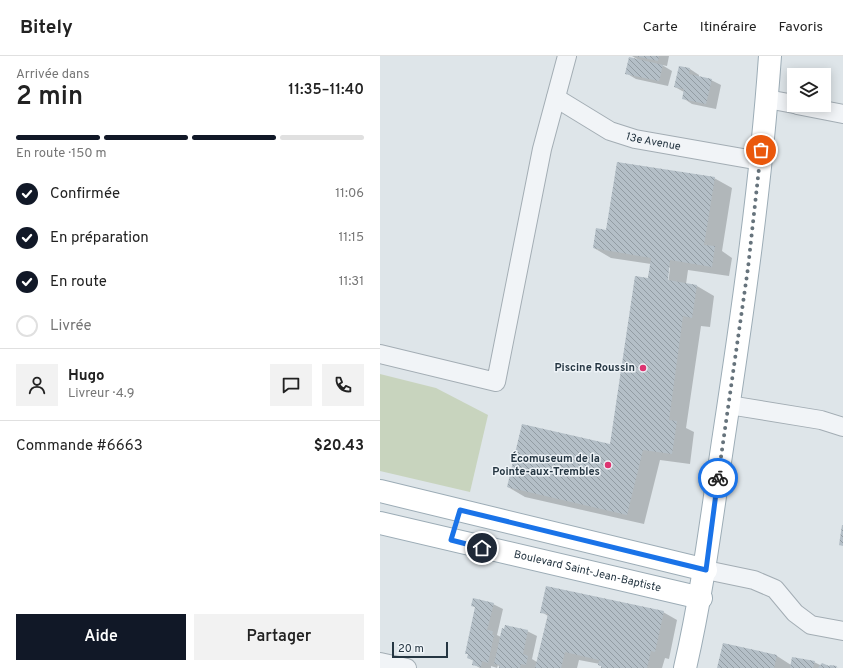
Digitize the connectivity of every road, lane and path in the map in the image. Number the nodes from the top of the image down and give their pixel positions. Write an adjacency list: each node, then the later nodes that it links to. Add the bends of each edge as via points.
1 (567, 56): 3 (street)
2 (770, 56): 4 (main road)
3 (556, 98): 8 (street, 13e Avenue, via 610,131 635,139); 9 (street, via 542,149 496,382)
4 (767, 99): 5 (street); 8 (main road)
5 (787, 103)
6 (831, 112): 7 (street)
7 (843, 114)
8 (760, 161): 10 (main road)
9 (380, 354)
10 (729, 405): 11 (street, via 821,420); 16 (main road)
11 (843, 427)
12 (380, 491): 13 (main road)
13 (460, 510): 15 (main road); 16 (main road)
14 (380, 524): 15 (main road, Boulevard Saint-Jean-Baptiste)
15 (451, 540): 17 (main road, Boulevard Saint-Jean-Baptiste)
16 (706, 570): 17 (main road); 18 (street, via 761,583 775,589 795,613 812,625)
17 (701, 598): 21 (main road)
18 (843, 631)
19 (380, 662): 20 (street)
20 (407, 668)
21 (685, 668)

